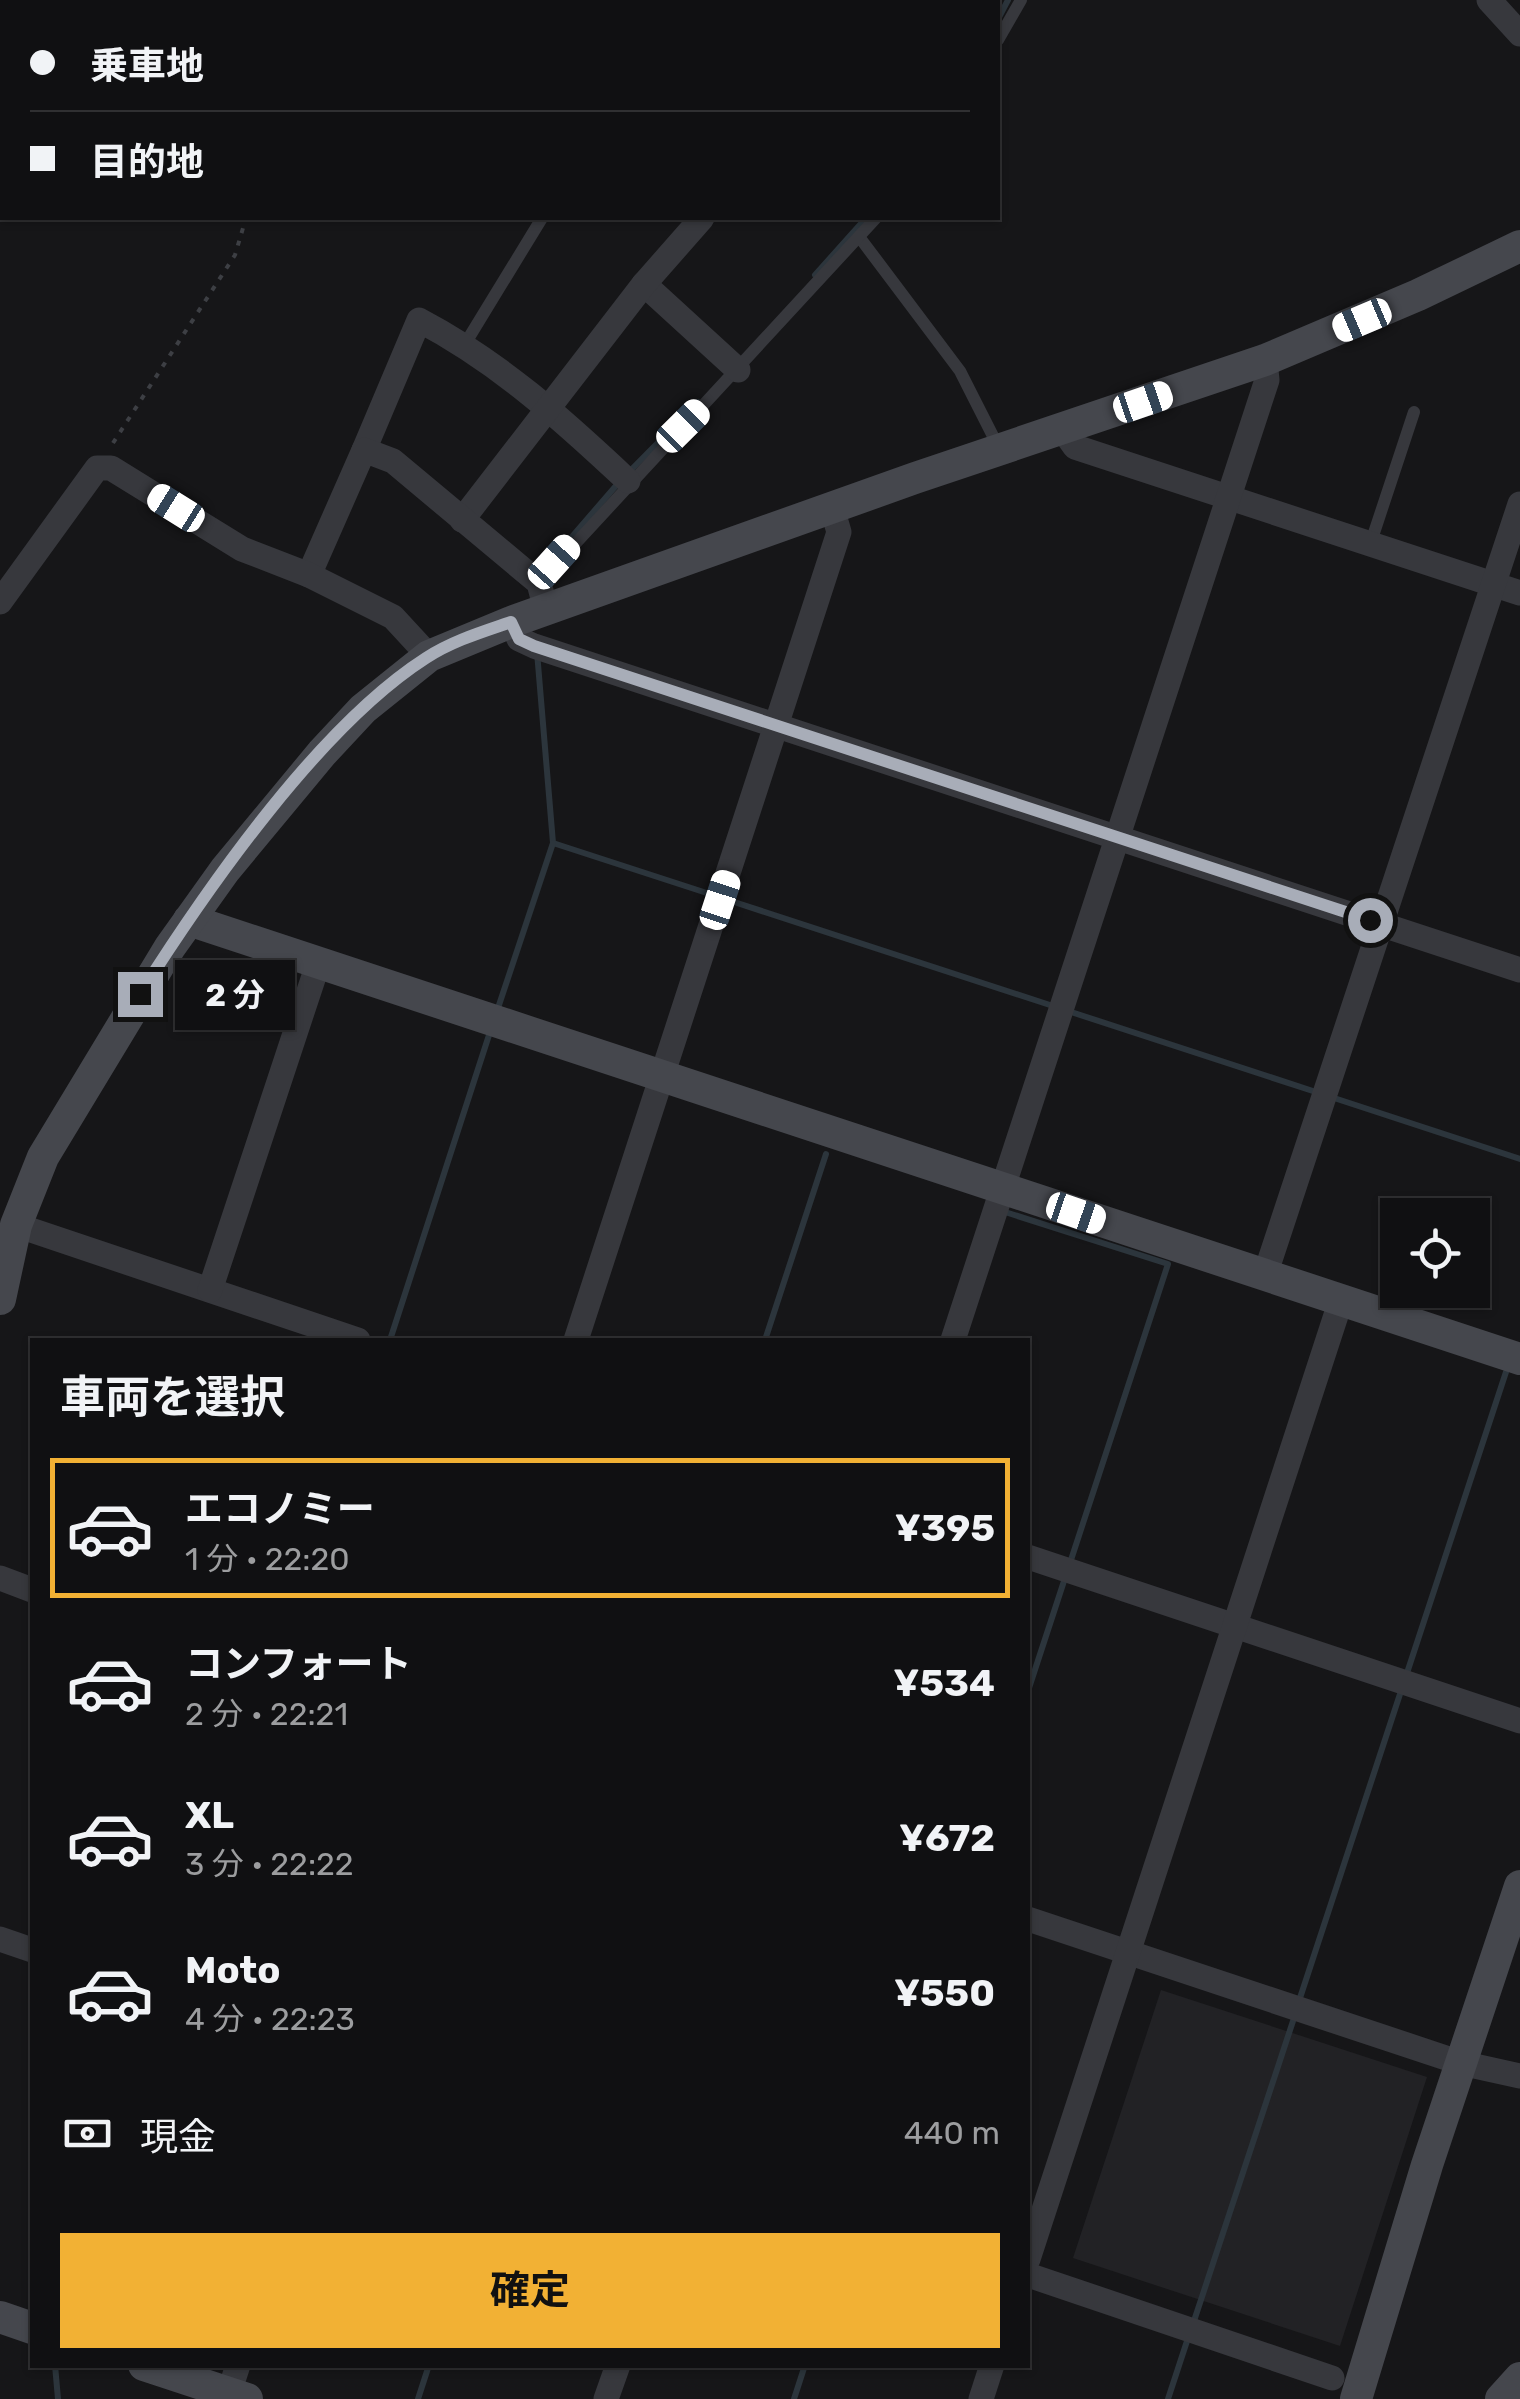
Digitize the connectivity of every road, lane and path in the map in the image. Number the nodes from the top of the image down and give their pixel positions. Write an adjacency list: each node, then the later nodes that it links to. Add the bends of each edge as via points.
1 (1021, 0): 4 (lane)
2 (1489, 0): 3 (street)
3 (1520, 34)
4 (1000, 37)
5 (245, 220): 20 (path, via 235,254)
6 (541, 220): 12 (lane)
7 (700, 220): 11 (street)
8 (874, 220): 9 (lane)
9 (860, 238): 14 (lane); 19 (lane, via 960,371)
10 (1520, 246): 13 (street)
11 (644, 284): 14 (street); 15 (street)
12 (464, 344): 15 (street); 18 (street, via 419,320)
13 (1264, 360): 17 (street); 22 (street, via 1268,380)
14 (738, 370): 21 (lane)
15 (548, 406): 21 (street); 24 (street)
16 (1414, 412): 26 (lane)
17 (1062, 429): 19 (street); 22 (street, via 1075,447)
18 (364, 450): 24 (street, via 393,460); 27 (street)
19 (1000, 450): 23 (street)
20 (97, 468): 27 (street, via 111,468 242,549); 31 (street)
21 (628, 481): 30 (lane)
22 (1228, 499): 26 (street); 35 (street)
23 (832, 508): 30 (street); 34 (street, via 838,532)
24 (462, 520): 30 (street)
25 (1518, 520): 28 (street)
26 (1370, 545): 28 (street)
27 (309, 575): 33 (street, via 393,618)
28 (1494, 585): 29 (street); 37 (street)
29 (1520, 593)
30 (542, 596): 32 (street)
31 (0, 602)
32 (511, 622): 33 (street); 34 (street, via 519,639 534,646)
33 (429, 656): 36 (street, via 363,709 322,753)
34 (778, 723): 35 (street); 40 (street)
35 (1117, 838): 37 (street); 41 (street)
36 (189, 920): 38 (street); 42 (street, via 68,1112)
37 (1382, 924): 39 (street); 43 (street)
38 (318, 964): 40 (street); 44 (street)
39 (1520, 970)
40 (662, 1077): 41 (street); 48 (street)
41 (1001, 1188): 43 (street); 49 (street)
42 (16, 1225): 44 (street); 45 (street)
43 (1265, 1276): 46 (street)
44 (210, 1290): 47 (street)
45 (0, 1298)
46 (1342, 1300): 50 (street); 54 (street)
47 (352, 1338)
48 (577, 1338)
49 (954, 1338)
50 (1520, 1359)
51 (1030, 1559): 54 (street)
52 (0, 1578): 53 (street)
53 (30, 1589)
54 (1235, 1626): 55 (street); 60 (street)
55 (1520, 1722)
56 (1520, 1886): 61 (street)
57 (1030, 1920): 60 (street)
58 (0, 1940): 59 (street)
59 (30, 1949)
60 (1130, 1953): 61 (street); 63 (street)
61 (1461, 2063): 62 (street); 71 (street)
62 (1520, 2076)
63 (1030, 2253)
64 (1030, 2276): 71 (street)
65 (0, 2318): 66 (street)
66 (30, 2327)
67 (155, 2368): 72 (street)
68 (617, 2368): 73 (street)
69 (991, 2368): 74 (street)
70 (1520, 2378): 75 (street)
71 (1344, 2388)
72 (235, 2389)
73 (606, 2399)
74 (981, 2399)
75 (1501, 2399)

